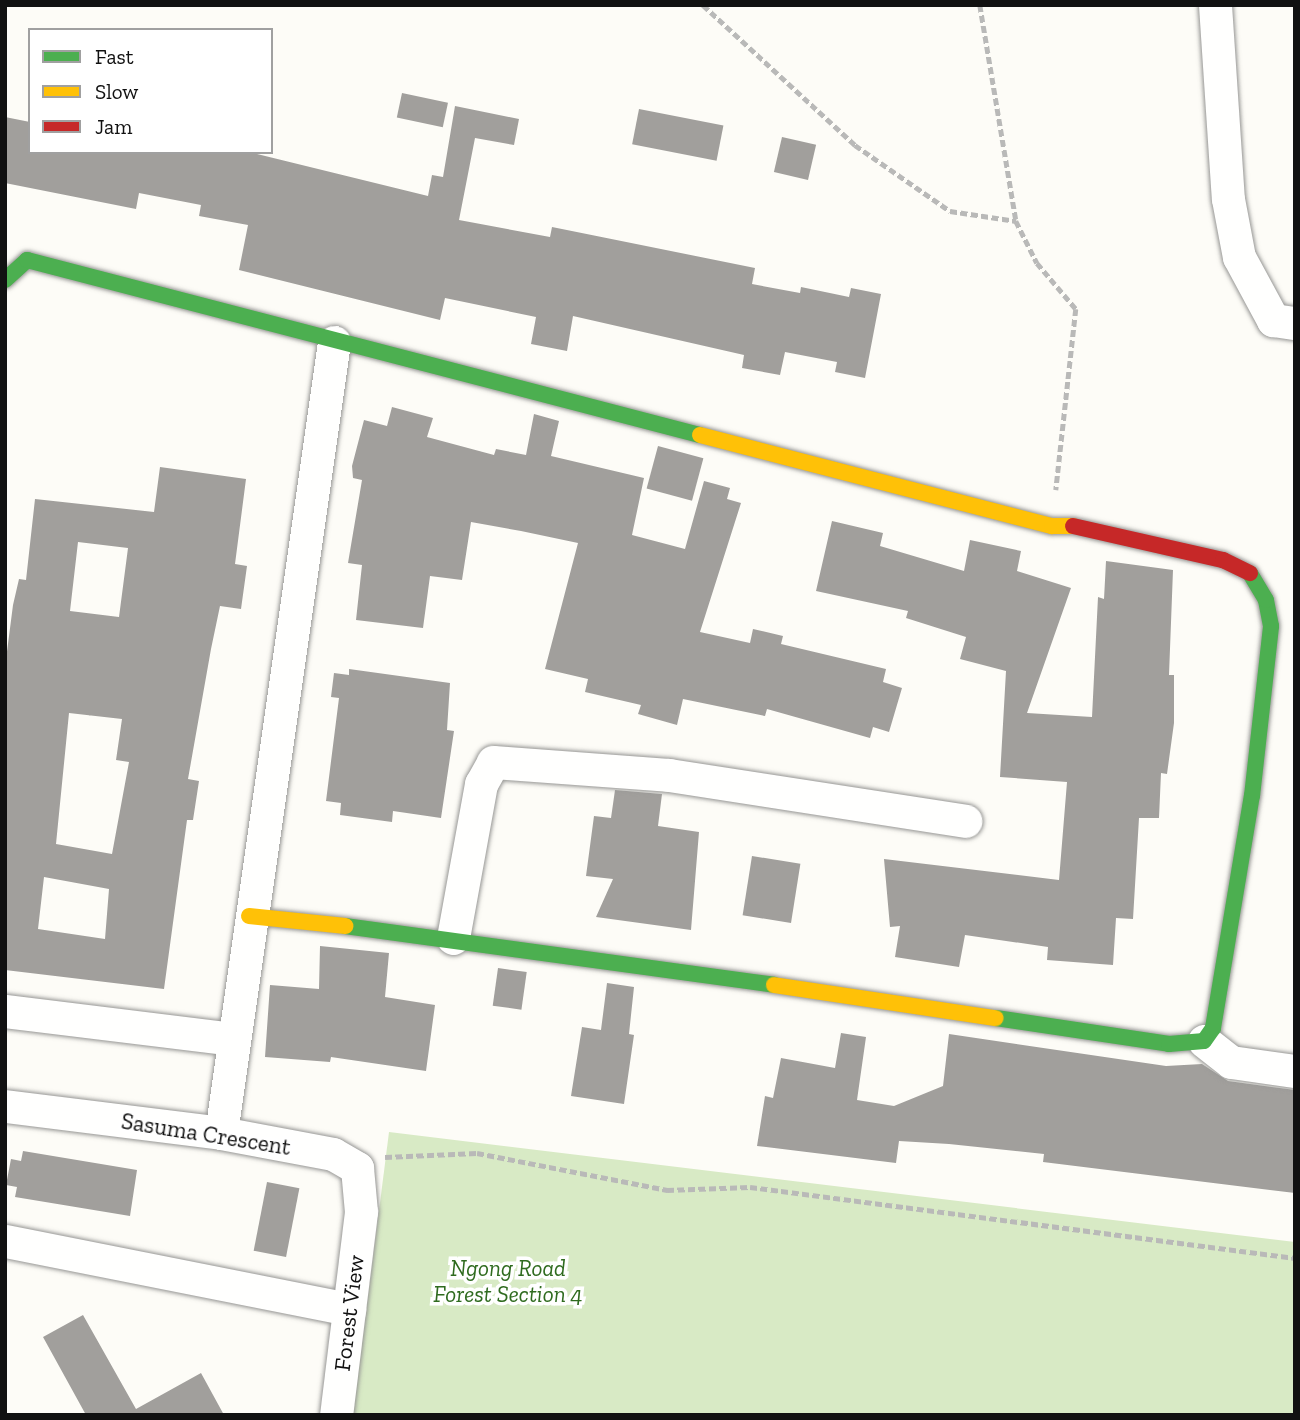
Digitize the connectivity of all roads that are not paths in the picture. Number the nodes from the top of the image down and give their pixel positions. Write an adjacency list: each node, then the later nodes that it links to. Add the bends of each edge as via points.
1 (1214, 5): 3 (street, via 1228,200 1240,257 1273,320)
2 (12, 265): 4 (street)
3 (1295, 324)
4 (334, 342): 6 (street); 10 (street, via 1052,526 1082,526 1223,560 1254,575 1271,626 1252,796 1213,1028)
5 (965, 821): 7 (street, via 656,774 493,762 481,785)
6 (249, 916): 7 (street); 9 (street)
7 (453, 938): 10 (street, via 1169,1044)
8 (5, 1011): 9 (street)
9 (232, 1039): 13 (street)
10 (1204, 1041): 11 (street, via 1231,1062)
11 (1295, 1071)
12 (5, 1106): 13 (street, Sasuma Crescent)
13 (221, 1133): 14 (street, Sasuma Crescent, via 345,1159 361,1175)
14 (361, 1212): 16 (street, Forest View)
15 (5, 1241): 16 (street)
16 (349, 1309): 17 (street, Forest View)
17 (336, 1415)

